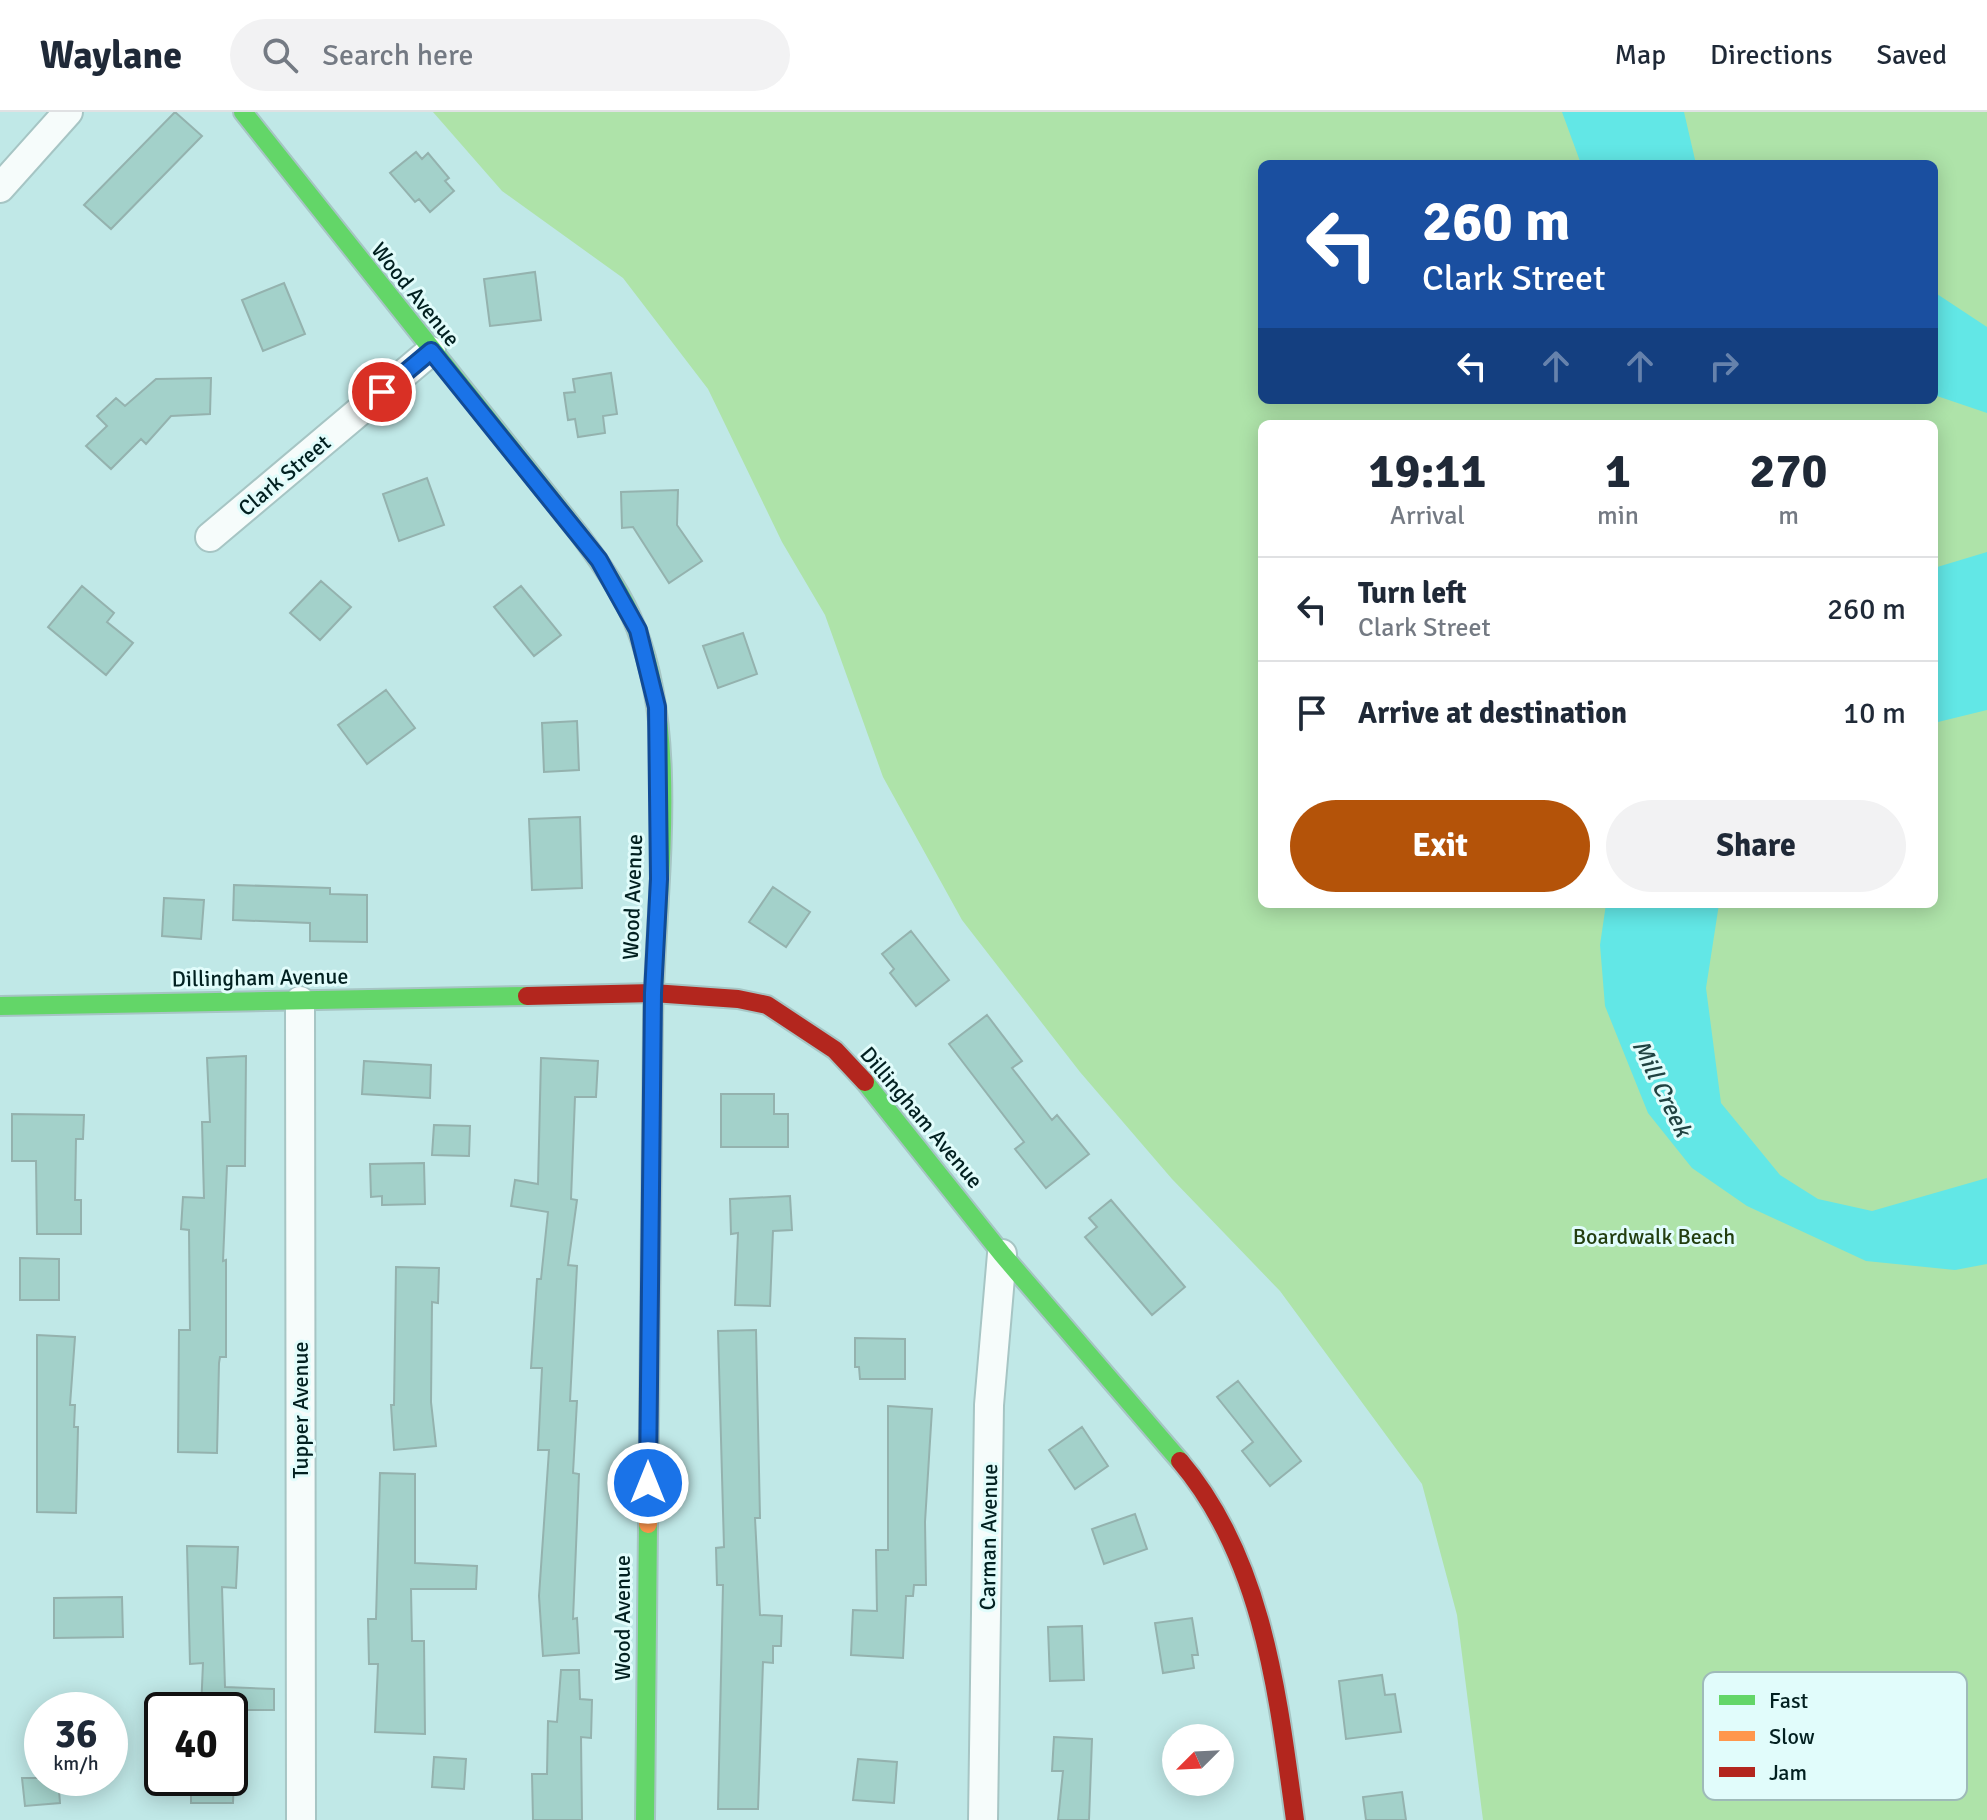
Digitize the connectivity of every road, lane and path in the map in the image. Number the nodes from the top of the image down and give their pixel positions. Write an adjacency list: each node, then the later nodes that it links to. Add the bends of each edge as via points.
1 (68, 112): 3 (street)
2 (243, 112): 4 (street, Wood Avenue)
3 (0, 188)
4 (431, 351): 5 (street, Clark Street); 6 (street, Wood Avenue, via 599,560 638,630 657,707 659,879)
5 (210, 537)
6 (653, 993): 7 (street, Dillingham Avenue); 9 (street, Dillingham Avenue, via 767,1005 835,1050 879,1097); 11 (street, Wood Avenue)
7 (300, 1001): 8 (street, Dillingham Avenue); 10 (street, Tupper Avenue)
8 (0, 1006)
9 (1002, 1254): 12 (street, Carman Avenue, via 989,1405); 13 (street, Dillingham Avenue, via 1201,1486 1245,1576 1273,1663)
10 (301, 1820)
11 (645, 1820)
12 (983, 1820)
13 (1295, 1820)

